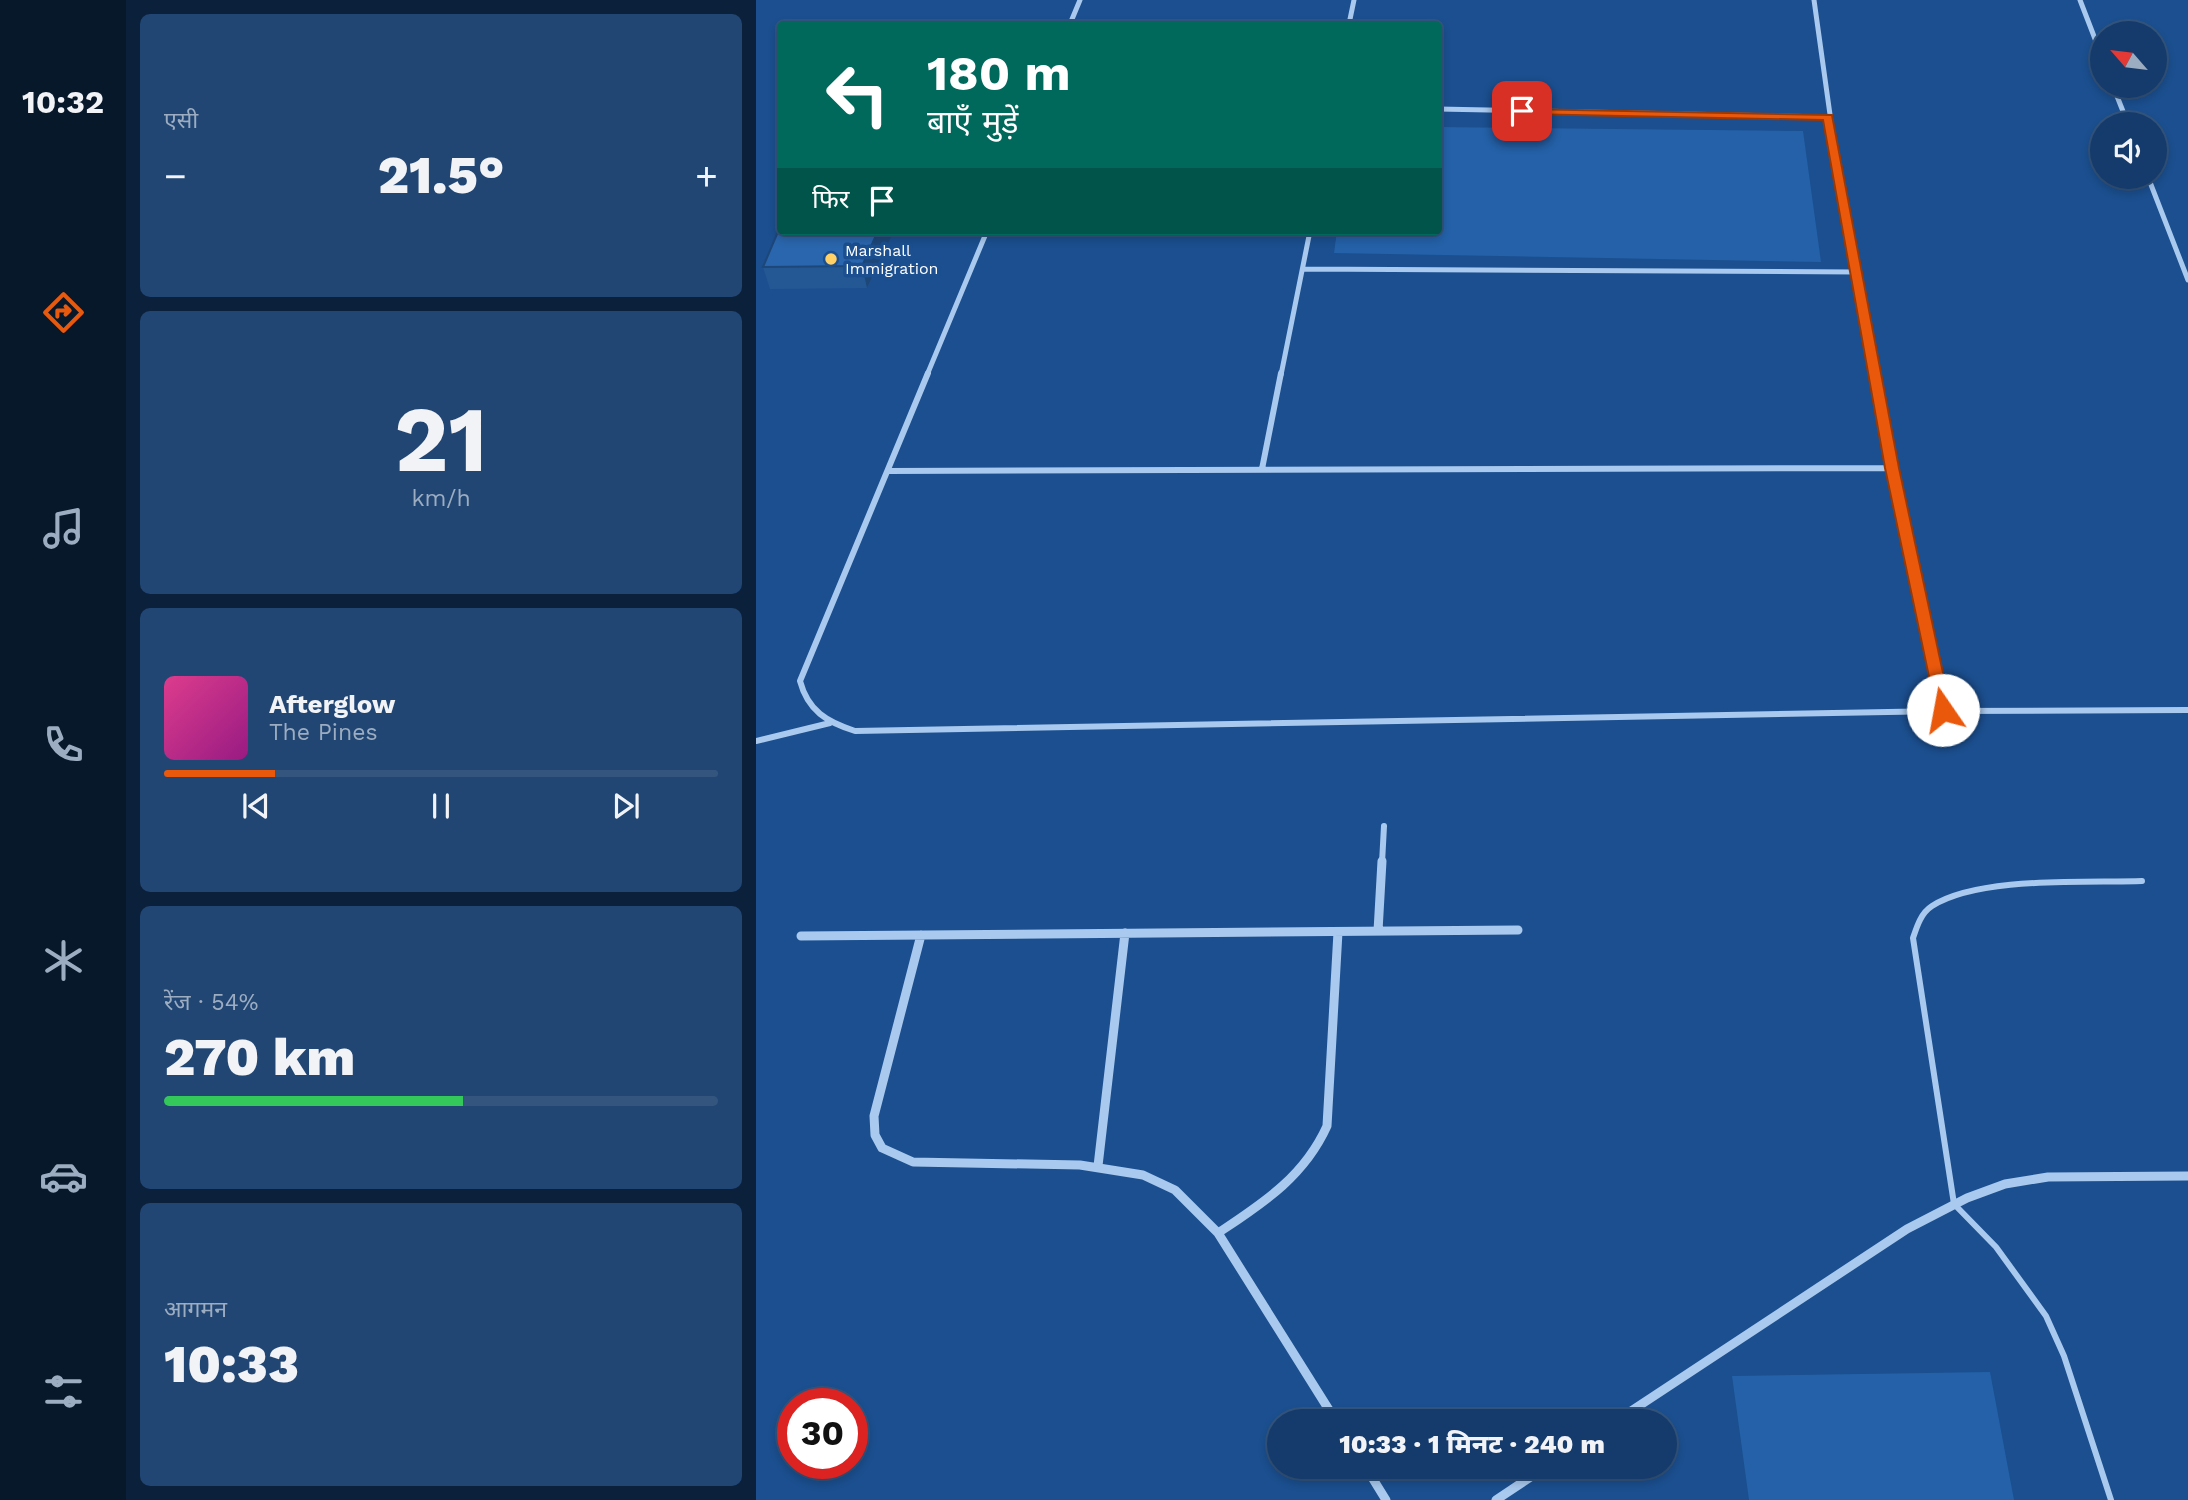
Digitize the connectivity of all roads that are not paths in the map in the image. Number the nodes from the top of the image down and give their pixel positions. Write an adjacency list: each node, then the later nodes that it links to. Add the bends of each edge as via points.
1 (1080, 0): 5 (street)
2 (1354, 0): 6 (street)
3 (1814, 0): 9 (street)
4 (2080, 0): 7 (street)
5 (1071, 21)
6 (1350, 21)
7 (2090, 26)
8 (1442, 109): 9 (street)
9 (1828, 117): 14 (street)
10 (2153, 189): 15 (street)
11 (985, 235): 18 (street)
12 (1309, 235): 13 (street)
13 (1303, 269): 14 (street); 17 (street)
14 (1856, 272): 16 (street)
15 (2188, 280)
16 (1892, 468): 17 (street); 19 (street)
17 (1262, 469): 18 (street)
18 (888, 471): 21 (street, via 800,681 803,697 814,713)
19 (1943, 710): 20 (street); 21 (street, via 855,731)
20 (2188, 710)
21 (830, 723): 22 (street)
22 (756, 741)
23 (1384, 826): 26 (street)
24 (2142, 881): 33 (lane, via 1980,889 1951,895 1929,908 1919,921 1913,938)
25 (1518, 930): 26 (street)
26 (1378, 931): 27 (street)
27 (1338, 932): 28 (street); 34 (street, via 1327,1126 1319,1149 1287,1186)
28 (1125, 933): 29 (street); 31 (street)
29 (921, 935): 30 (street); 31 (street, via 874,1116 873,1137 881,1149 913,1162)
30 (801, 936)
31 (1098, 1166): 34 (street, via 1168,1185 1197,1207)
32 (2188, 1176): 33 (street, via 2065,1177 2007,1184)
33 (1954, 1204): 36 (street, via 1907,1229); 41 (lane, via 1996,1247 2046,1316 2064,1356)
34 (1218, 1233): 35 (street)
35 (1328, 1409)
36 (1634, 1409)
37 (1373, 1479): 39 (street)
38 (1528, 1479): 40 (street)
39 (1386, 1500)
40 (1496, 1500)
41 (2111, 1500)

